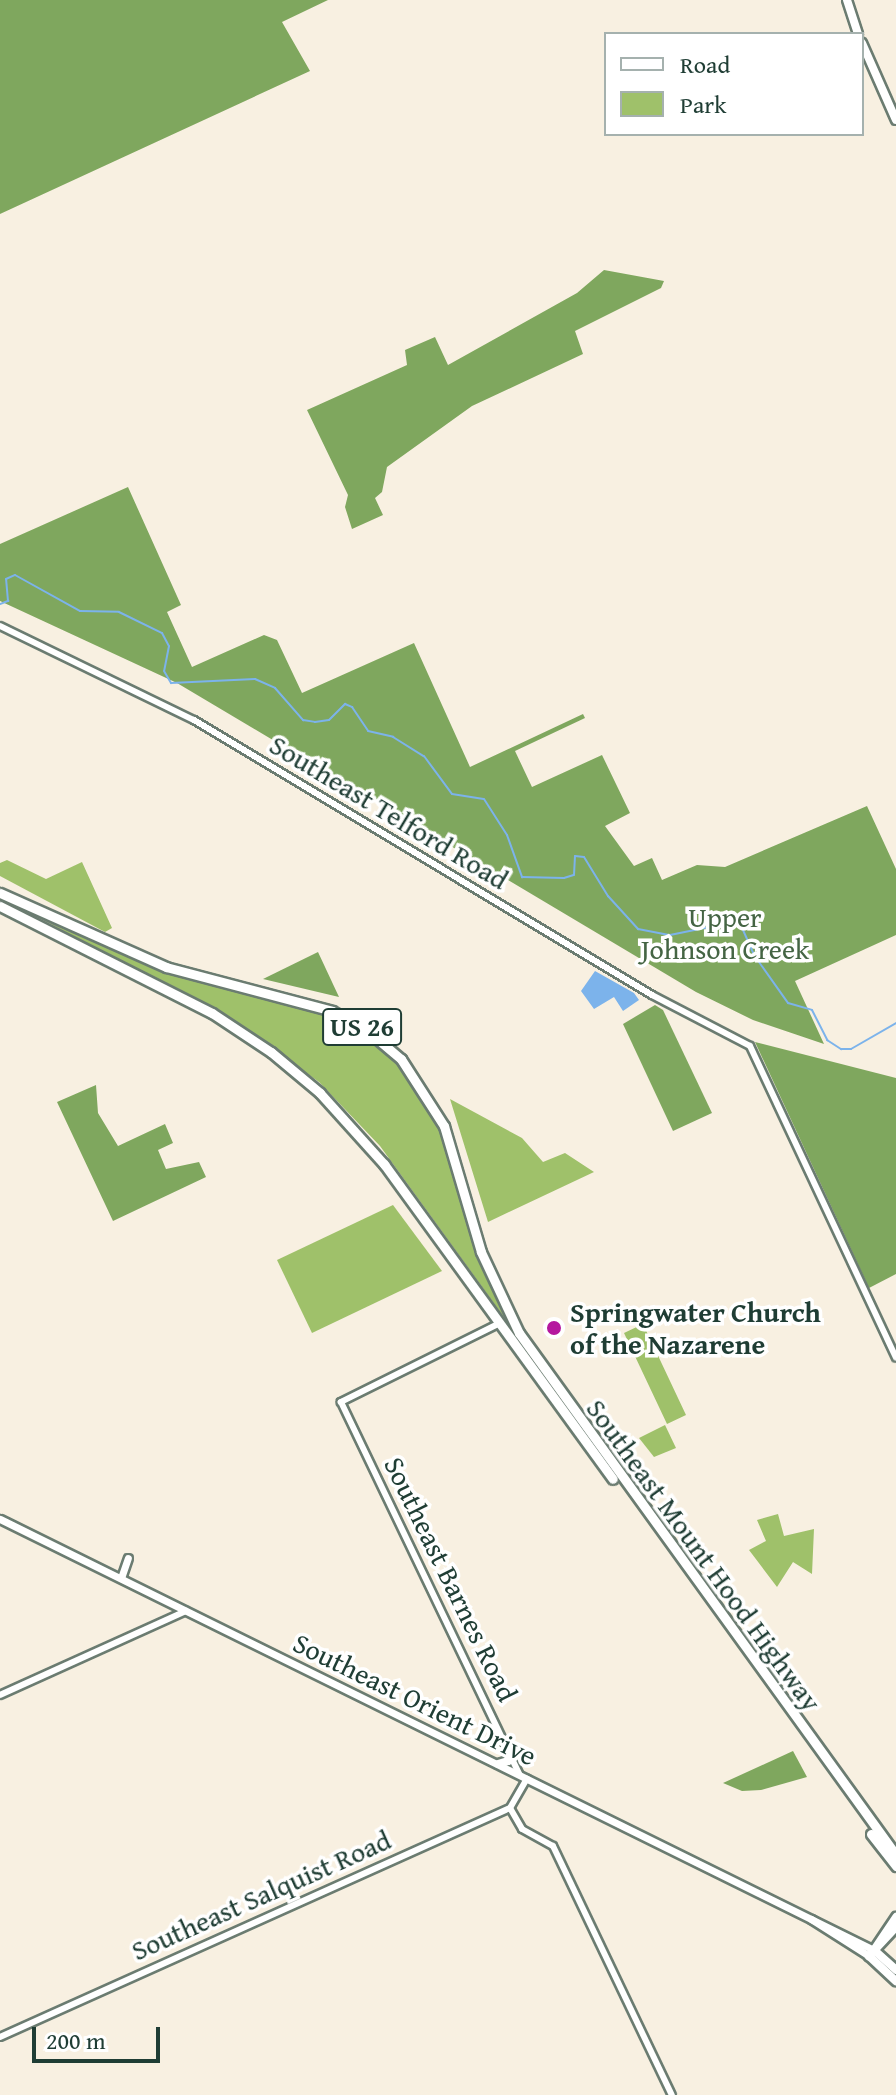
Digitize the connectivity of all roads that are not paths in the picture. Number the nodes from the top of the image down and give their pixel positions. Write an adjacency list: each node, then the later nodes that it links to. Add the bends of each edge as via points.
1 (847, 0): 2 (main road)
2 (857, 32)
3 (864, 48): 4 (main road)
4 (896, 120)
5 (0, 626): 9 (street, Southeast Telford Road, via 182,713 652,995 750,1046)
6 (0, 893): 10 (highway, Southeast Mount Hood Highway / US 26, via 166,967 332,1011 387,1046 437,1110 492,1281)
7 (0, 906): 8 (highway, Southeast Mount Hood Highway / US 26, via 212,1013 300,1075 384,1164)
8 (500, 1323): 10 (highway); 16 (street, Southeast Barnes Road, via 341,1402); 21 (highway, Southeast Mount Hood Highway / US 26)
9 (896, 1357)
10 (539, 1363): 20 (highway, Southeast Mount Hood Highway / US 26)
11 (0, 1519): 13 (main road, Southeast Orient Drive)
12 (128, 1558): 13 (main road)
13 (121, 1578): 14 (main road, Southeast Orient Drive)
14 (186, 1611): 15 (street); 17 (main road, Southeast Orient Drive)
15 (0, 1695)
16 (510, 1753): 17 (main road, via 508,1761); 18 (street, Southeast Barnes Road)
17 (498, 1764): 18 (main road, Southeast Orient Drive)
18 (524, 1777): 19 (street); 24 (main road, Southeast Orient Drive)
19 (510, 1808): 27 (street, Southeast Salquist Road); 28 (street, via 522,1829 553,1846)
20 (896, 1855)
21 (896, 1866)
22 (896, 1917): 24 (main road)
23 (896, 1927): 24 (main road)
24 (872, 1953): 25 (main road); 26 (main road)
25 (896, 1970)
26 (896, 1981)
27 (0, 2037)
28 (672, 2095)

